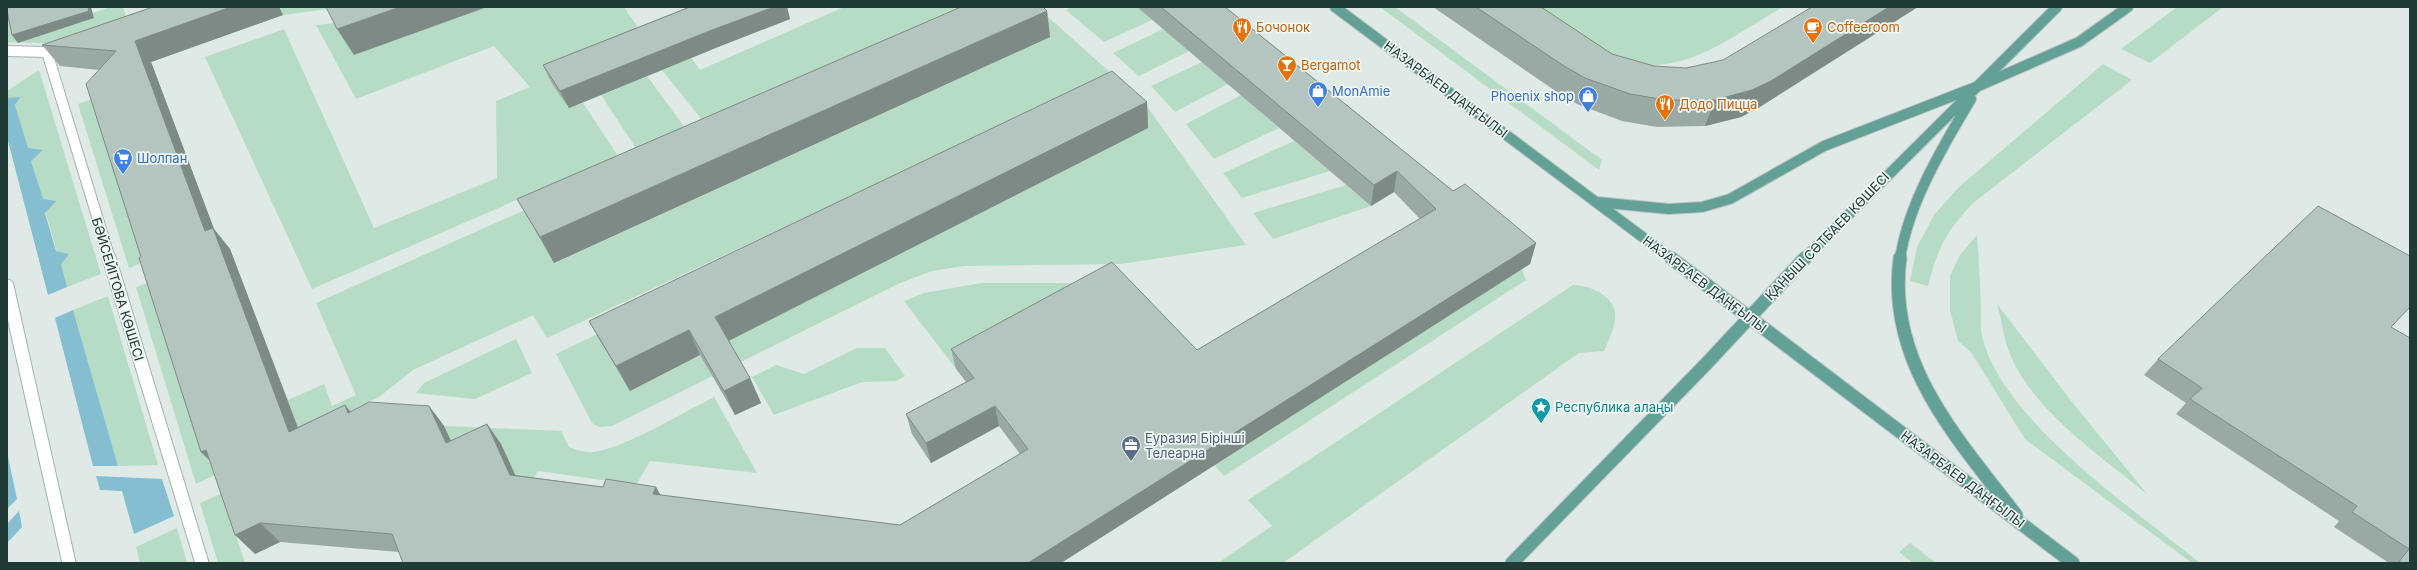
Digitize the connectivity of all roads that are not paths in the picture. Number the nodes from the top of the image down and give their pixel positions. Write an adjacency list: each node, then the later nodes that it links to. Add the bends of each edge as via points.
1 (1335, 7): 6 (main road, НАЗАРБАЕВ ДАҢҒЫЛЫ)
2 (2057, 7): 5 (main road, ҚАНЫШ СӘТБАЕВ КӨШЕСІ)
3 (2128, 7): 5 (main road, ҚАНЫШ СӘТБАЕВ КӨШЕСІ, via 2079,42)
4 (7, 51): 11 (street, БӘЙСЕЙІТОВА КӨШЕСІ, via 47,52)
5 (1981, 85): 6 (main road, via 1824,146 1730,199 1702,207 1669,209); 8 (main road, ҚАНЫШ СӘТБАЕВ КӨШЕСІ, via 1916,146); 9 (main road, ҚАНЫШ СӘТБАЕВ КӨШЕСІ, via 1949,135 1913,216 1897,278 1898,306 1911,351 1932,400 1952,432)
6 (1596, 202): 8 (main road, НАЗАРБАЕВ ДАҢҒЫЛЫ)
7 (7, 286): 10 (street)
8 (1749, 316): 9 (main road, НАЗАРБАЕВ ДАҢҒЫЛЫ); 12 (main road, ҚАНЫШ СӘТБАЕВ КӨШЕСІ, via 1707,363)
9 (2027, 528): 13 (main road, НАЗАРБАЕВ ДАҢҒЫЛЫ)
10 (69, 563)
11 (202, 563)
12 (1512, 563)
13 (2073, 563)

